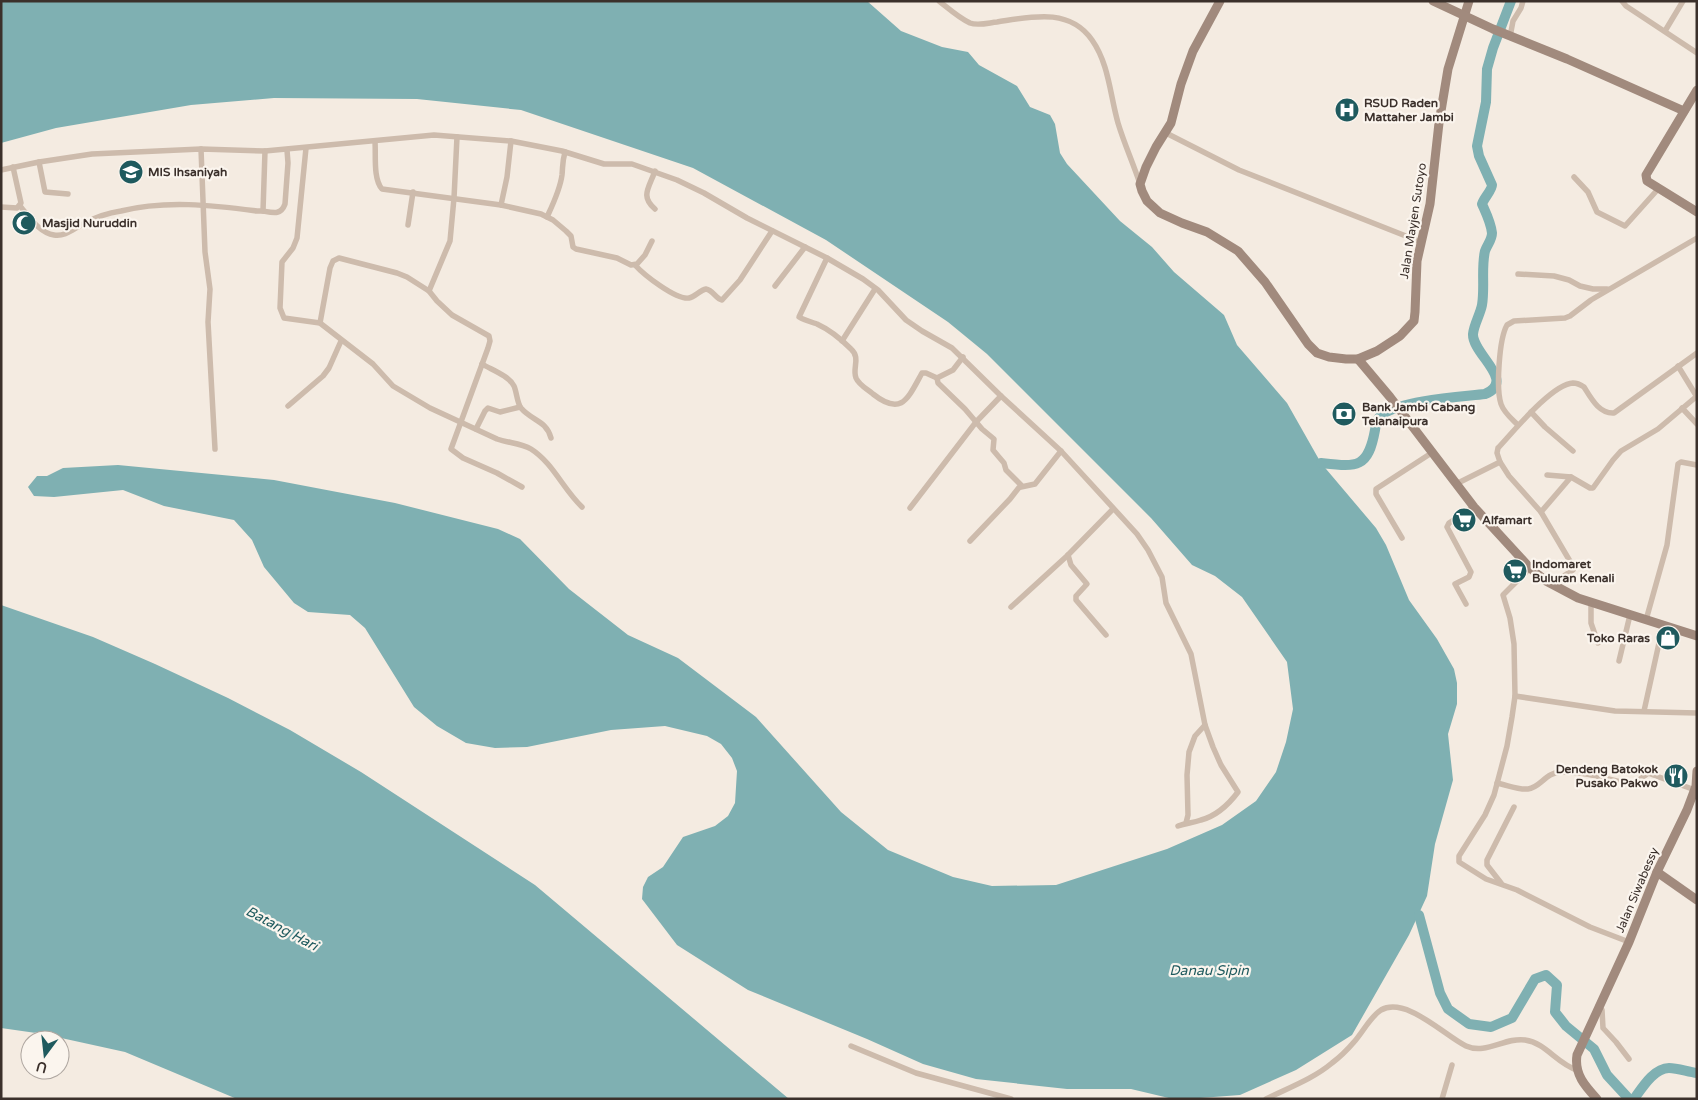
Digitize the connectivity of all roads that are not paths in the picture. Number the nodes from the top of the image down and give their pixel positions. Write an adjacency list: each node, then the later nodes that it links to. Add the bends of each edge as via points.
1 (939, 1): 28 (street, via 971,23 1048,16 1077,25 1098,50 1118,124)
2 (1220, 1): 14 (main road, via 1193,51)
3 (1433, 1): 8 (main road)
4 (1469, 1): 8 (main road, Jalan Mayjen Sutoyo)
5 (1522, 1): 10 (street)
6 (1622, 1): 9 (street)
7 (1683, 1): 9 (street)
8 (1463, 16): 10 (main road); 45 (main road, Jalan Mayjen Sutoyo, via 1448,69 1431,196)
9 (1666, 31): 11 (street)
10 (1508, 36): 13 (main road)
11 (1697, 53)
12 (1697, 90): 13 (main road)
13 (1684, 111): 29 (main road, via 1647,172 1647,181)
14 (1166, 133): 28 (main road); 45 (street, via 1239,170)
15 (457, 136): 16 (street); 17 (street, via 418,136); 32 (street)
16 (511, 141): 22 (street); 34 (street)
17 (375, 142): 18 (street); 30 (street, via 380,186 387,190)
18 (306, 148): 20 (street); 54 (street, via 297,238 282,262 281,312 285,319)
19 (201, 149): 21 (street); 23 (street, via 92,154); 33 (street)
20 (287, 150): 21 (street); 38 (street, via 285,204 279,212)
21 (265, 151): 38 (street)
22 (565, 152): 26 (street, via 604,164 632,164); 40 (street, via 559,188)
23 (39, 162): 24 (street); 31 (street, via 45,192)
24 (13, 167): 25 (street); 35 (street)
25 (1, 170)
26 (655, 171): 37 (street, via 646,198); 42 (street)
27 (1574, 177): 29 (street, via 1588,192 1597,212 1625,226)
28 (1140, 184): 59 (main road, via 1147,202 1160,213 1208,232 1238,251 1318,353)
29 (1660, 188): 39 (main road)
30 (413, 192): 32 (street); 41 (street)
31 (68, 194)
32 (454, 198): 34 (street); 53 (street, via 450,241)
33 (203, 205): 35 (street, via 150,205 125,210 100,216 60,236 43,231); 38 (street); 75 (street, via 210,289 208,322)
34 (501, 205): 40 (street)
35 (20, 206): 36 (street)
36 (1, 207)
37 (655, 209)
38 (264, 211)
39 (1697, 212)
40 (547, 217): 48 (street, via 571,236 574,247)
41 (408, 225)
42 (772, 230): 46 (street); 48 (street, via 740,280 722,300 706,288 690,298 681,298 652,281)
43 (1697, 238): 52 (street)
44 (652, 241): 48 (street)
45 (1421, 242): 59 (main road, Jalan Mayjen Sutoyo, via 1415,272 1414,321 1400,336)
46 (805, 247): 47 (street); 50 (street)
47 (827, 258): 51 (street); 56 (street, via 799,317 824,328)
48 (635, 265)
49 (1518, 274): 52 (street, via 1554,276 1580,286)
50 (775, 286)
51 (875, 288): 56 (street); 58 (street, via 906,320)
52 (1609, 289): 72 (street, via 1565,318 1514,321 1507,325 1502,341 1499,396 1505,411)
53 (429, 291): 54 (street, via 397,273 336,258 330,268); 60 (street, via 452,315 489,336)
54 (320, 323): 55 (street)
55 (341, 341): 65 (street, via 323,376); 69 (street, via 373,364 393,386)
56 (842, 341): 62 (street, via 856,354 855,375 861,384 890,405 897,405 910,395 922,373)
57 (1697, 353): 61 (street)
58 (963, 358): 62 (street, via 953,370); 63 (street)
59 (1358, 359): 78 (main road)
60 (482, 364): 66 (street, via 511,382); 69 (street)
61 (1678, 366): 64 (street); 68 (street, via 1614,413 1601,410 1584,387 1572,383 1555,391)
62 (937, 378): 70 (street, via 938,383)
63 (1001, 396): 70 (street); 77 (street)
64 (1696, 396): 67 (street)
65 (288, 406)
66 (520, 407): 73 (street, via 500,412 488,408); 74 (street, via 546,427)
67 (1682, 408): 71 (street); 82 (street, via 1658,429 1621,451 1593,488)
68 (1531, 412): 72 (street); 76 (street)
69 (461, 422): 73 (street); 84 (street, via 452,451)
70 (976, 422): 85 (street, via 994,439 993,450); 88 (street)
71 (1697, 424)
72 (1518, 426): 79 (street, via 1497,450)
73 (476, 428): 86 (street, via 506,443 533,451 552,468)
74 (551, 438)
75 (215, 449)
76 (1573, 451)
77 (1061, 452): 85 (street, via 1035,484); 89 (street)
78 (1433, 452): 83 (main road); 91 (street, via 1376,489)
79 (1500, 462): 83 (street); 90 (street)
80 (1697, 465): 100 (street, via 1678,464 1667,546)
81 (1546, 475): 82 (street)
82 (1571, 478): 90 (street)
83 (1456, 484): 87 (main road)
84 (522, 487)
85 (1020, 487): 92 (street)
86 (582, 507)
87 (1474, 507): 94 (main road); 97 (street, via 1447,527 1471,572 1469,577 1455,584)
88 (910, 508)
89 (1113, 509): 93 (street); 109 (street, via 1137,534 1162,577 1166,603 1191,654)
90 (1540, 512): 95 (street, via 1574,568)
91 (1402, 538)
92 (970, 541)
93 (1068, 555): 98 (street); 102 (street, via 1071,565 1087,584 1076,600)
94 (1530, 568): 95 (main road); 106 (street, via 1503,595 1514,634)
95 (1551, 584): 96 (main road)
96 (1591, 603): 99 (main road); 104 (street, via 1591,623)
97 (1466, 604)
98 (1011, 607)
99 (1630, 615): 100 (main road); 105 (street)
100 (1646, 620): 101 (main road)
101 (1663, 626): 103 (main road); 107 (street)
102 (1106, 635)
103 (1697, 636)
104 (1598, 643)
105 (1619, 661)
106 (1515, 696): 107 (street, via 1615,711); 111 (street)
107 (1644, 711): 108 (street)
108 (1697, 713)
109 (1205, 725): 114 (street, via 1195,736 1189,752); 114 (street, via 1221,765 1238,792 1221,810 1202,820)
110 (1697, 771): 112 (main road, Jalan Siwabessy)
111 (1497, 783): 112 (street, via 1530,789 1550,774 1560,772 1634,785 1648,773); 117 (street, via 1485,815 1459,862 1486,879)
112 (1694, 790): 116 (main road, Jalan Siwabessy)
113 (1514, 807): 117 (street, via 1486,863)
114 (1186, 822): 115 (street)
115 (1178, 826)
116 (1657, 872): 118 (main road); 119 (main road, Jalan Siwabessy)
117 (1502, 883): 119 (street, via 1590,927)
118 (1697, 900)
119 (1628, 942): 120 (main road, Jalan Siwabessy)
120 (1598, 1006): 122 (street, via 1602,1010 1603,1028); 124 (main road, Jalan Siwabessy, via 1577,1055)
121 (851, 1046): 125 (street, via 916,1073)
122 (1629, 1060)
123 (1452, 1065): 127 (street)
124 (1577, 1070): 126 (street, via 1566,1066 1534,1042 1520,1039 1474,1048 1415,1013 1390,1008 1372,1018 1333,1063 1316,1075); 128 (main road)
125 (1011, 1099)
126 (1266, 1099)
127 (1442, 1099)
128 (1597, 1099)

